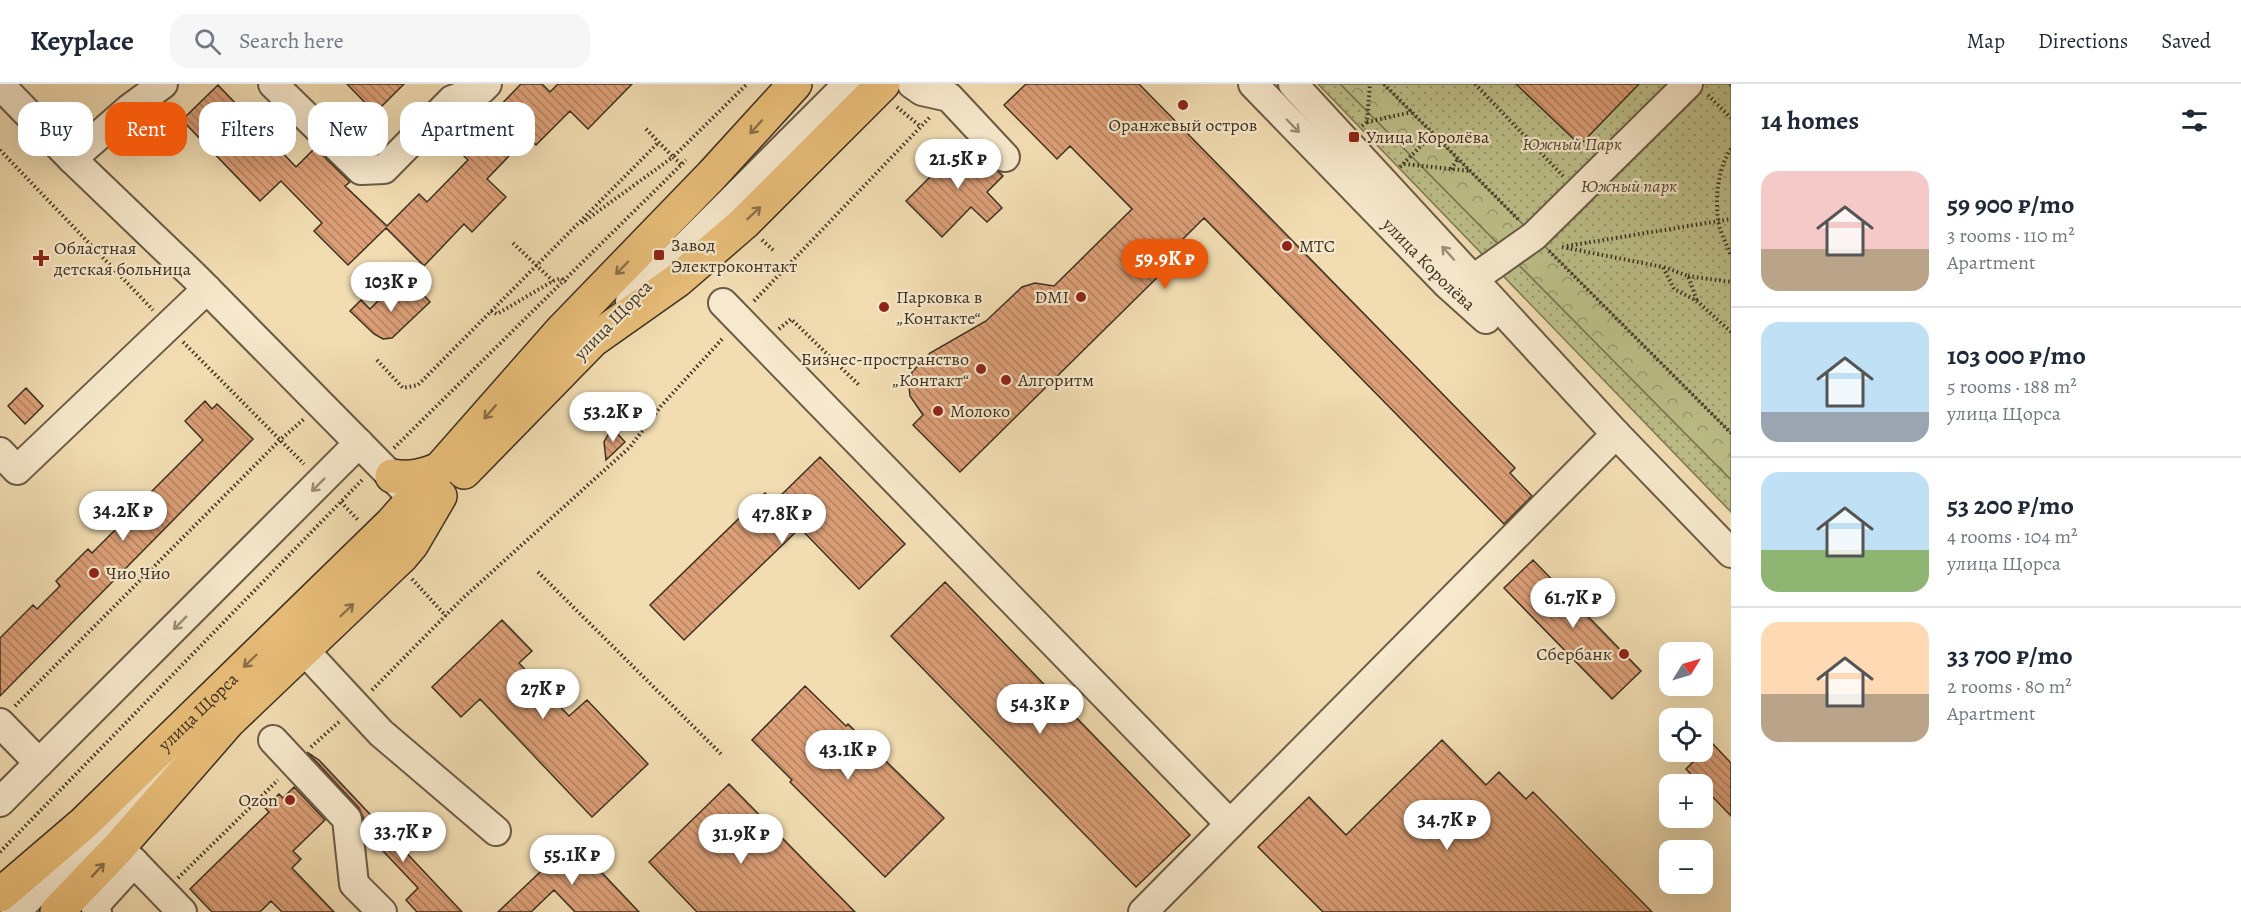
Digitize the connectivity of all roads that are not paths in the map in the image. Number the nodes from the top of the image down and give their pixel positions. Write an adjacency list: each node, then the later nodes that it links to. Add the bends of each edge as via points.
1 (163, 84): 14 (street)
2 (273, 84): 3 (street, via 361,170 384,169 452,100)
3 (487, 84)
4 (795, 84): 23 (main road, one-way to 23, via 712,176 562,330)
5 (825, 84): 15 (street, улица Щорса)
6 (848, 84): 15 (street, улица Щорса)
7 (883, 84): 19 (main road, one-way to 7, via 678,280 736,230)
8 (1253, 84): 20 (street, улица Королёва, one-way to 20, via 1447,284)
9 (1293, 84): 16 (street, улица Королёва, one-way to 9)
10 (0, 85): 14 (street)
11 (1696, 87): 16 (street, via 1578,192 1545,241)
12 (928, 91): 13 (street)
13 (1005, 157)
14 (72, 159): 17 (street)
15 (735, 195): 19 (street, улица Щорса)
16 (1472, 280): 20 (street, улица Королёва)
17 (202, 284): 21 (street); 22 (street, via 169,326 17,470)
18 (731, 311): 33 (street)
19 (593, 340): 23 (main road, улица Щорса)
20 (1616, 434): 25 (street, улица Королёва); 33 (street)
21 (359, 443): 23 (street); 30 (street, one-way to 30)
22 (0, 453)
23 (423, 493): 24 (main road, улица Щорса, via 412,544)
24 (388, 542): 26 (main road, улица Щорса, one-way to 24); 32 (main road, улица Щорса, one-way to 32)
25 (1731, 553)
26 (304, 650): 28 (main road, улица Щорса); 34 (street, via 381,733)
27 (4, 718): 30 (street)
28 (229, 721): 35 (main road, улица Щорса); 39 (street, улица Щорса, via 122,808)
29 (273, 740): 42 (street, via 347,819 354,884)
30 (39, 764): 31 (street)
31 (0, 802)
32 (84, 823): 36 (main road, улица Щорса); 38 (street)
33 (1230, 824): 43 (street)
34 (496, 831)
35 (126, 854): 37 (street); 40 (main road, улица Щорса, one-way to 35); 41 (street, via 95,906)
36 (0, 895)
37 (173, 902)
38 (6, 912)
39 (15, 912)
40 (57, 912)
41 (97, 912)
42 (382, 912)
43 (1143, 912)

